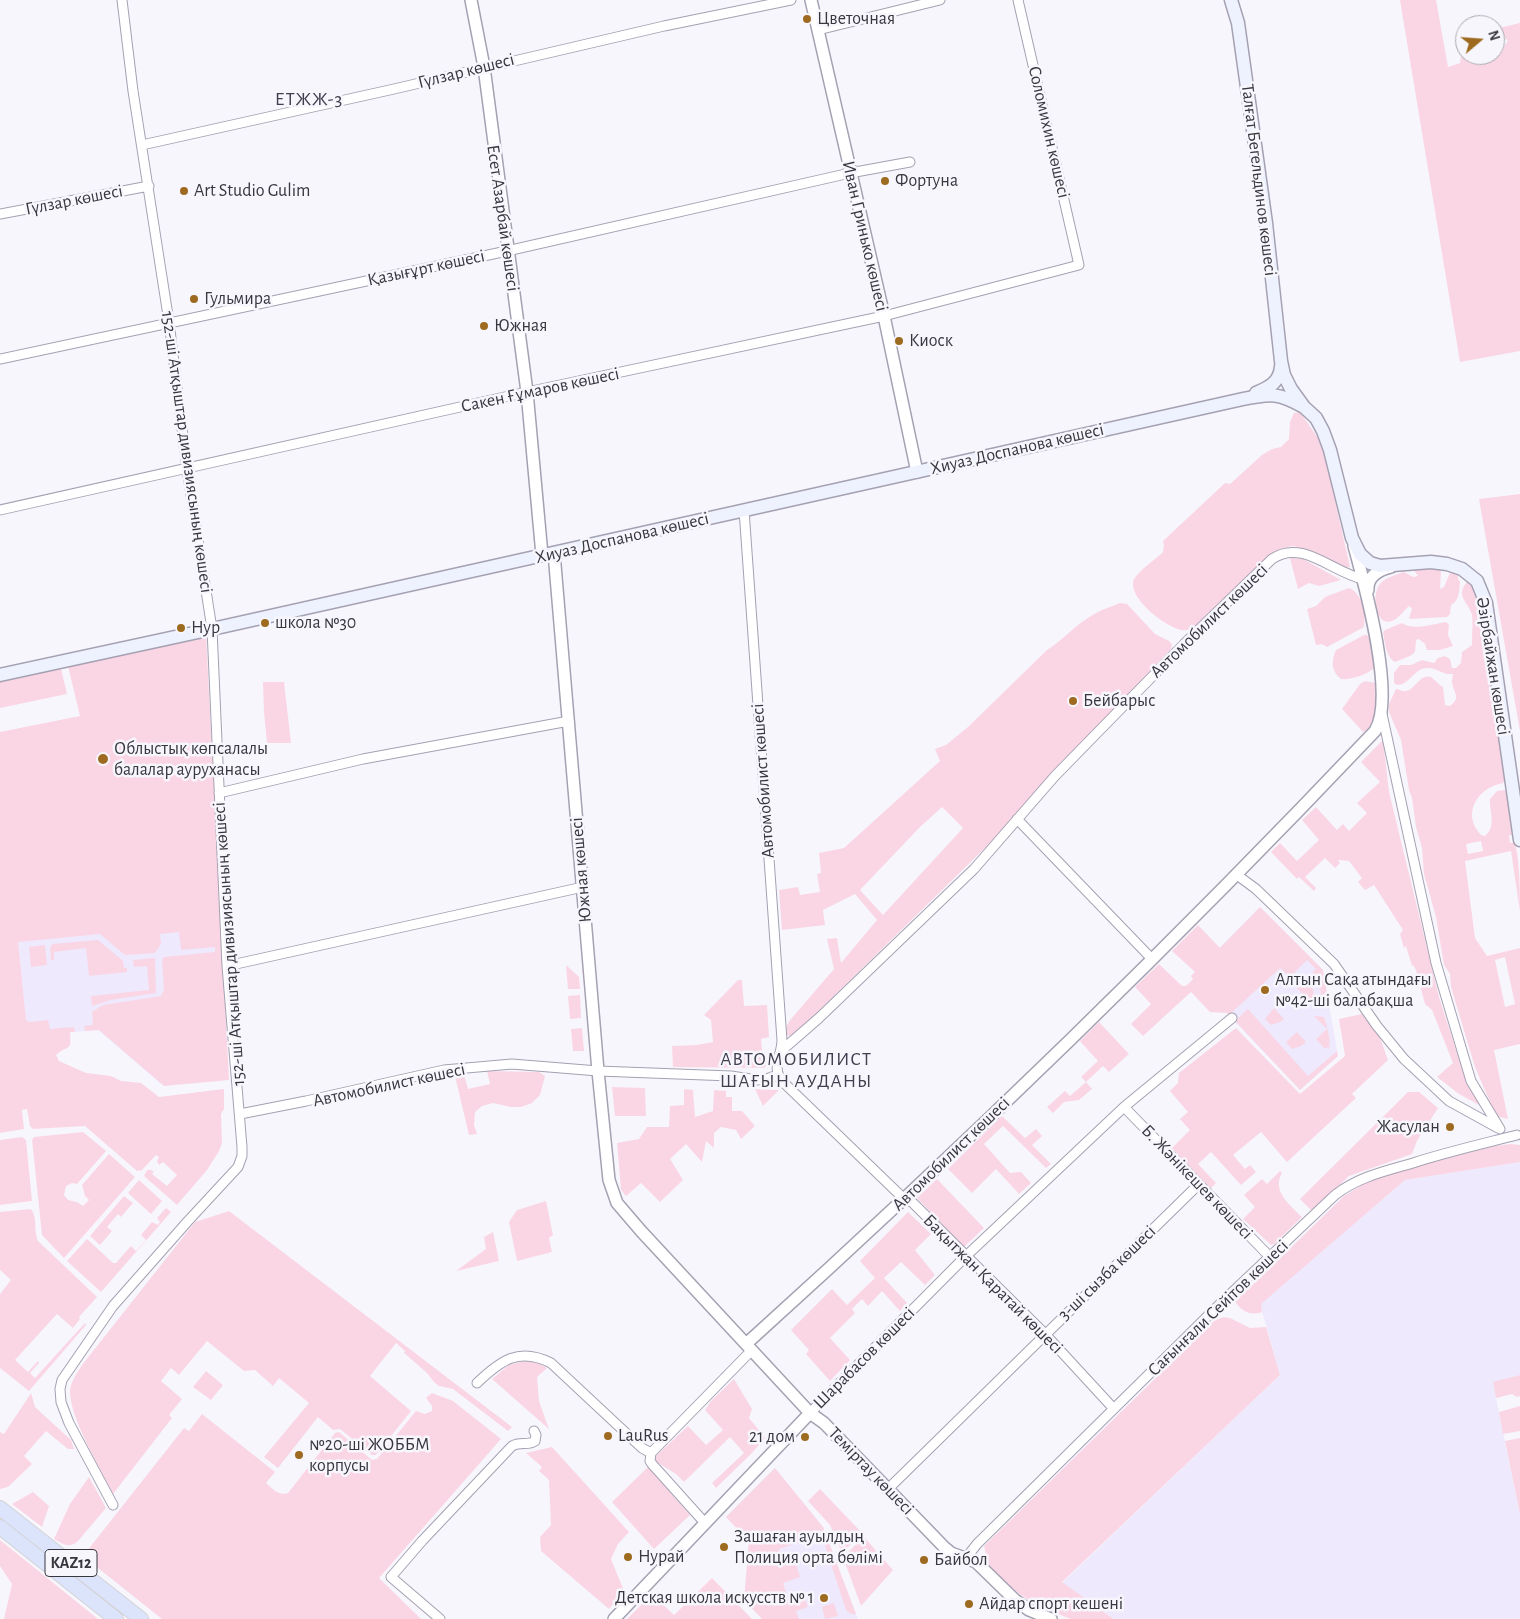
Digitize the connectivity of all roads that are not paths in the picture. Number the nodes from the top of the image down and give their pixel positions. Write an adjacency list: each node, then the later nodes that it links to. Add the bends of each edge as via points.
1 (122, 0): 10 (street, 152-ші Атқыштар дивизиясының көшесі)
2 (471, 0): 9 (street, Есет Азарбай көшесі)
3 (791, 0): 9 (street, Гүлзар көшесі)
4 (811, 0): 8 (street, Иван Гринько көшесі)
5 (940, 0): 8 (street)
6 (1018, 0): 16 (street, Соломихин көшесі)
7 (1231, 0): 20 (main road, Талғат Бегельдинов көшесі, via 1238,23 1266,223)
8 (818, 30): 12 (street, Иван Гринько көшесі)
9 (484, 67): 10 (street, Гүлзар көшесі); 15 (street, Есет Азарбай көшесі)
10 (142, 145): 13 (street, 152-ші Атқыштар дивизиясының көшесі)
11 (910, 162): 12 (street, Қазығұрт көшесі)
12 (850, 173): 15 (street, Қазығұрт көшесі); 17 (street, Иван Гринько көшесі)
13 (149, 186): 14 (street, Гүлзар көшесі); 18 (street, 152-ші Атқыштар дивизиясының көшесі)
14 (0, 214)
15 (507, 251): 18 (street, Қазығұрт көшесі); 21 (street, Есет Азарбай көшесі)
16 (1080, 265): 17 (street, Сакен Ғұмаров көшесі)
17 (884, 316): 21 (street, Сакен Ғұмаров көшесі); 25 (street, Иван Гринько көшесі)
18 (169, 322): 19 (street, Қазығұрт көшесі); 24 (street, 152-ші Атқыштар дивизиясының көшесі)
19 (0, 359)
20 (1281, 361): 22 (main road, via 1280,374 1274,383); 23 (main road, via 1287,382)
21 (527, 392): 24 (street, Сакен Ғұмаров көшесі); 29 (street, Есет Азарбай көшесі)
22 (1243, 399): 23 (main road, via 1273,394); 25 (main road, Хиуаз Доспанова көшесі)
23 (1304, 407): 28 (main road, via 1320,424 1328,443)
24 (187, 469): 26 (street, Сакен Ғұмаров көшесі); 33 (street, 152-ші Атқыштар дивизиясының көшесі)
25 (917, 472): 27 (main road, Хиуаз Доспанова көшесі)
26 (0, 510)
27 (744, 510): 29 (main road, Хиуаз Доспанова көшесі); 45 (street, Автомобилист көшесі)
28 (1352, 538): 30 (main road, via 1362,557 1372,564); 31 (street)
29 (548, 554): 33 (main road, Хиуаз Доспанова көшесі); 36 (street, Южная көшесі)
30 (1389, 566): 32 (street, via 1369,580); 39 (main road, Әзірбайжан көшесі, via 1431,562 1446,564 1469,573 1480,586 1486,603)
31 (1363, 578): 32 (street); 38 (street, Автомобилист көшесі, via 1343,573 1299,553 1277,556 1155,673)
32 (1369, 599): 35 (street, via 1380,673)
33 (212, 629): 34 (main road, Хиуаз Доспанова көшесі); 37 (street, 152-ші Атқыштар дивизиясының көшесі)
34 (0, 675)
35 (1382, 714): 40 (street, Автомобилист көшесі, via 1375,731); 50 (street, via 1444,996 1471,1081)
36 (568, 721): 37 (street, via 363,759); 41 (street, Южная көшесі)
37 (219, 793): 43 (street, 152-ші Атқыштар дивизиясының көшесі)
38 (1017, 819): 42 (street); 45 (street, Автомобилист көшесі, via 974,869)
39 (1520, 840)
40 (1237, 875): 42 (street, Автомобилист көшесі); 50 (street, via 1256,889 1334,964 1404,1059 1449,1101)
41 (583, 887): 43 (street); 46 (street, Южная көшесі)
42 (1152, 959): 54 (street, Автомобилист көшесі)
43 (227, 966): 49 (street, 152-ші Атқыштар дивизиясының көшесі)
44 (1232, 1018): 48 (street, Шарабасов көшесі)
45 (781, 1051): 47 (street, Автомобилист көшесі, via 777,1063)
46 (598, 1071): 47 (street, Автомобилист көшесі, via 731,1076 757,1080); 49 (street, Автомобилист көшесі, via 512,1064 444,1070); 53 (street, Южная көшесі)
47 (780, 1078): 54 (street, Бақытжан Қаратай көшесі)
48 (1124, 1107): 52 (street, Б. Жәнікешев көшесі); 55 (street, Шарабасов көшесі)
49 (240, 1114): 65 (street, 152-ші Атқыштар дивизиясының көшесі, via 242,1156 238,1167 113,1306 66,1372 60,1390 68,1423)
50 (1500, 1129): 51 (street)
51 (1518, 1135): 56 (street, Сағынғали Сейітов көшесі, via 1383,1171 1355,1182 1336,1195)
52 (1199, 1184): 56 (street, Б. Жәнікешев көшесі); 57 (street, 3-ші сызба көшесі)
53 (611, 1188): 58 (street, Теміртау көшесі, via 620,1207)
54 (905, 1198): 55 (street, Бақытжан Қаратай көшесі); 58 (street, Автомобилист көшесі)
55 (965, 1257): 57 (street, Бақытжан Қаратай көшесі); 61 (street, Шарабасов көшесі)
56 (1270, 1257): 60 (street, Сағынғали Сейітов көшесі)
57 (1044, 1334): 60 (street, Бақытжан Қаратай көшесі); 64 (street, 3-ші сызба көшесі)
58 (749, 1347): 61 (street, Теміртау көшесі); 63 (street, Автомобилист көшесі)
59 (477, 1383): 63 (street, via 506,1361 537,1356 559,1369)
60 (1114, 1409): 69 (street, Сағынғали Сейітов көшесі)
61 (810, 1413): 64 (street, Теміртау көшесі, via 824,1423); 67 (street, Шарабасов көшесі)
62 (534, 1431): 72 (street, via 535,1442 512,1446 391,1577)
63 (651, 1453): 67 (street, via 652,1464)
64 (888, 1489): 69 (street, Теміртау көшесі, via 945,1548)
65 (113, 1505)
66 (0, 1508): 71 (main road, KAZ12)
67 (705, 1523): 73 (street, Шарабасов көшесі)
68 (0, 1527): 70 (main road, KAZ12)
69 (966, 1558): 74 (street, Теміртау көшесі, via 980,1565 1022,1606)
70 (116, 1619)
71 (141, 1619)
72 (440, 1619)
73 (614, 1619)
74 (1051, 1619)

